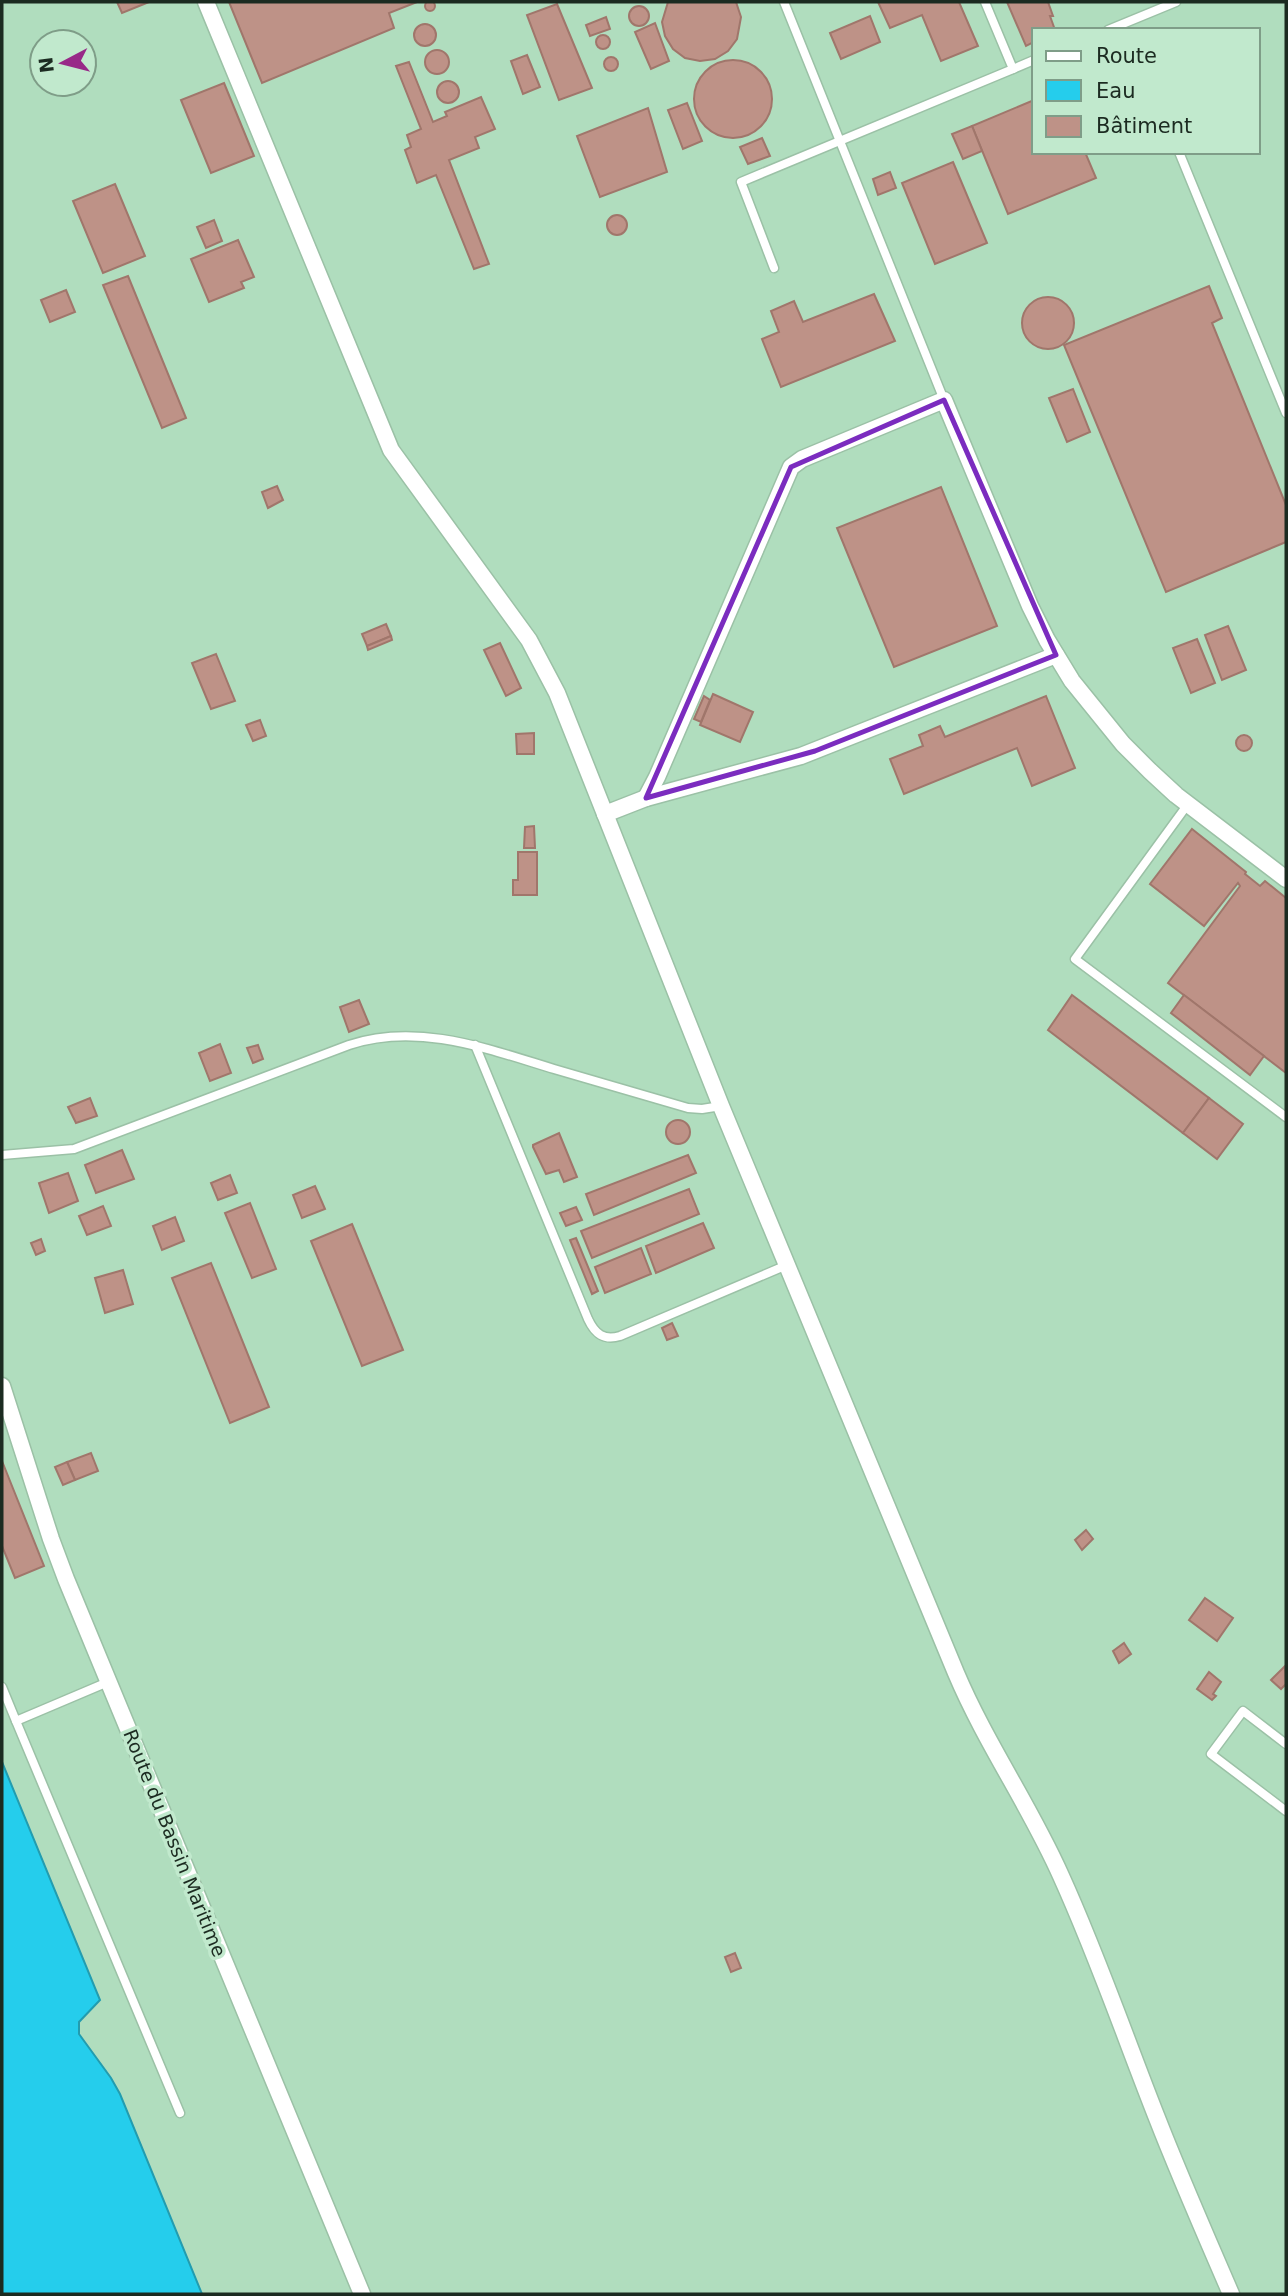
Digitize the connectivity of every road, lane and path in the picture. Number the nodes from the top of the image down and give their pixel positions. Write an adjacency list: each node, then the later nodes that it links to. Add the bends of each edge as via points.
1 (206, 2): 16 (street, via 384,438 536,652)
2 (784, 2): 8 (lane)
3 (985, 2): 7 (lane)
4 (1176, 2): 5 (lane)
5 (1127, 26)
6 (1032, 61): 7 (lane)
7 (1013, 69): 8 (lane)
8 (839, 141): 10 (lane, via 740,182); 11 (lane)
9 (1180, 154): 12 (lane)
10 (775, 268)
11 (944, 400): 13 (street, via 1027,599); 14 (street, via 802,459 788,470)
12 (1286, 413)
13 (1056, 655): 14 (street, via 800,756); 15 (street, via 1129,751)
14 (646, 798): 16 (street)
15 (1188, 804): 17 (street); 20 (lane, via 1075,959)
16 (606, 814): 19 (street)
17 (1286, 879)
18 (475, 1045): 19 (lane, via 688,1108); 21 (lane, via 404,1036 359,1041 74,1149); 22 (lane, via 588,1319 602,1337 620,1336)
19 (721, 1106): 22 (street)
20 (1286, 1117)
21 (2, 1155)
22 (787, 1265): 31 (street, via 963,1690 1035,1821 1084,1928)
23 (2, 1385): 24 (street, Route du Bassin Maritime, via 51,1539)
24 (108, 1682): 26 (lane); 30 (street, Route du Bassin Maritime)
25 (2, 1687): 26 (lane)
26 (16, 1721): 29 (lane)
27 (1286, 1744): 28 (lane, via 1243,1711 1211,1754)
28 (1286, 1811)
29 (180, 2113)
30 (362, 2294)
31 (1231, 2294)

